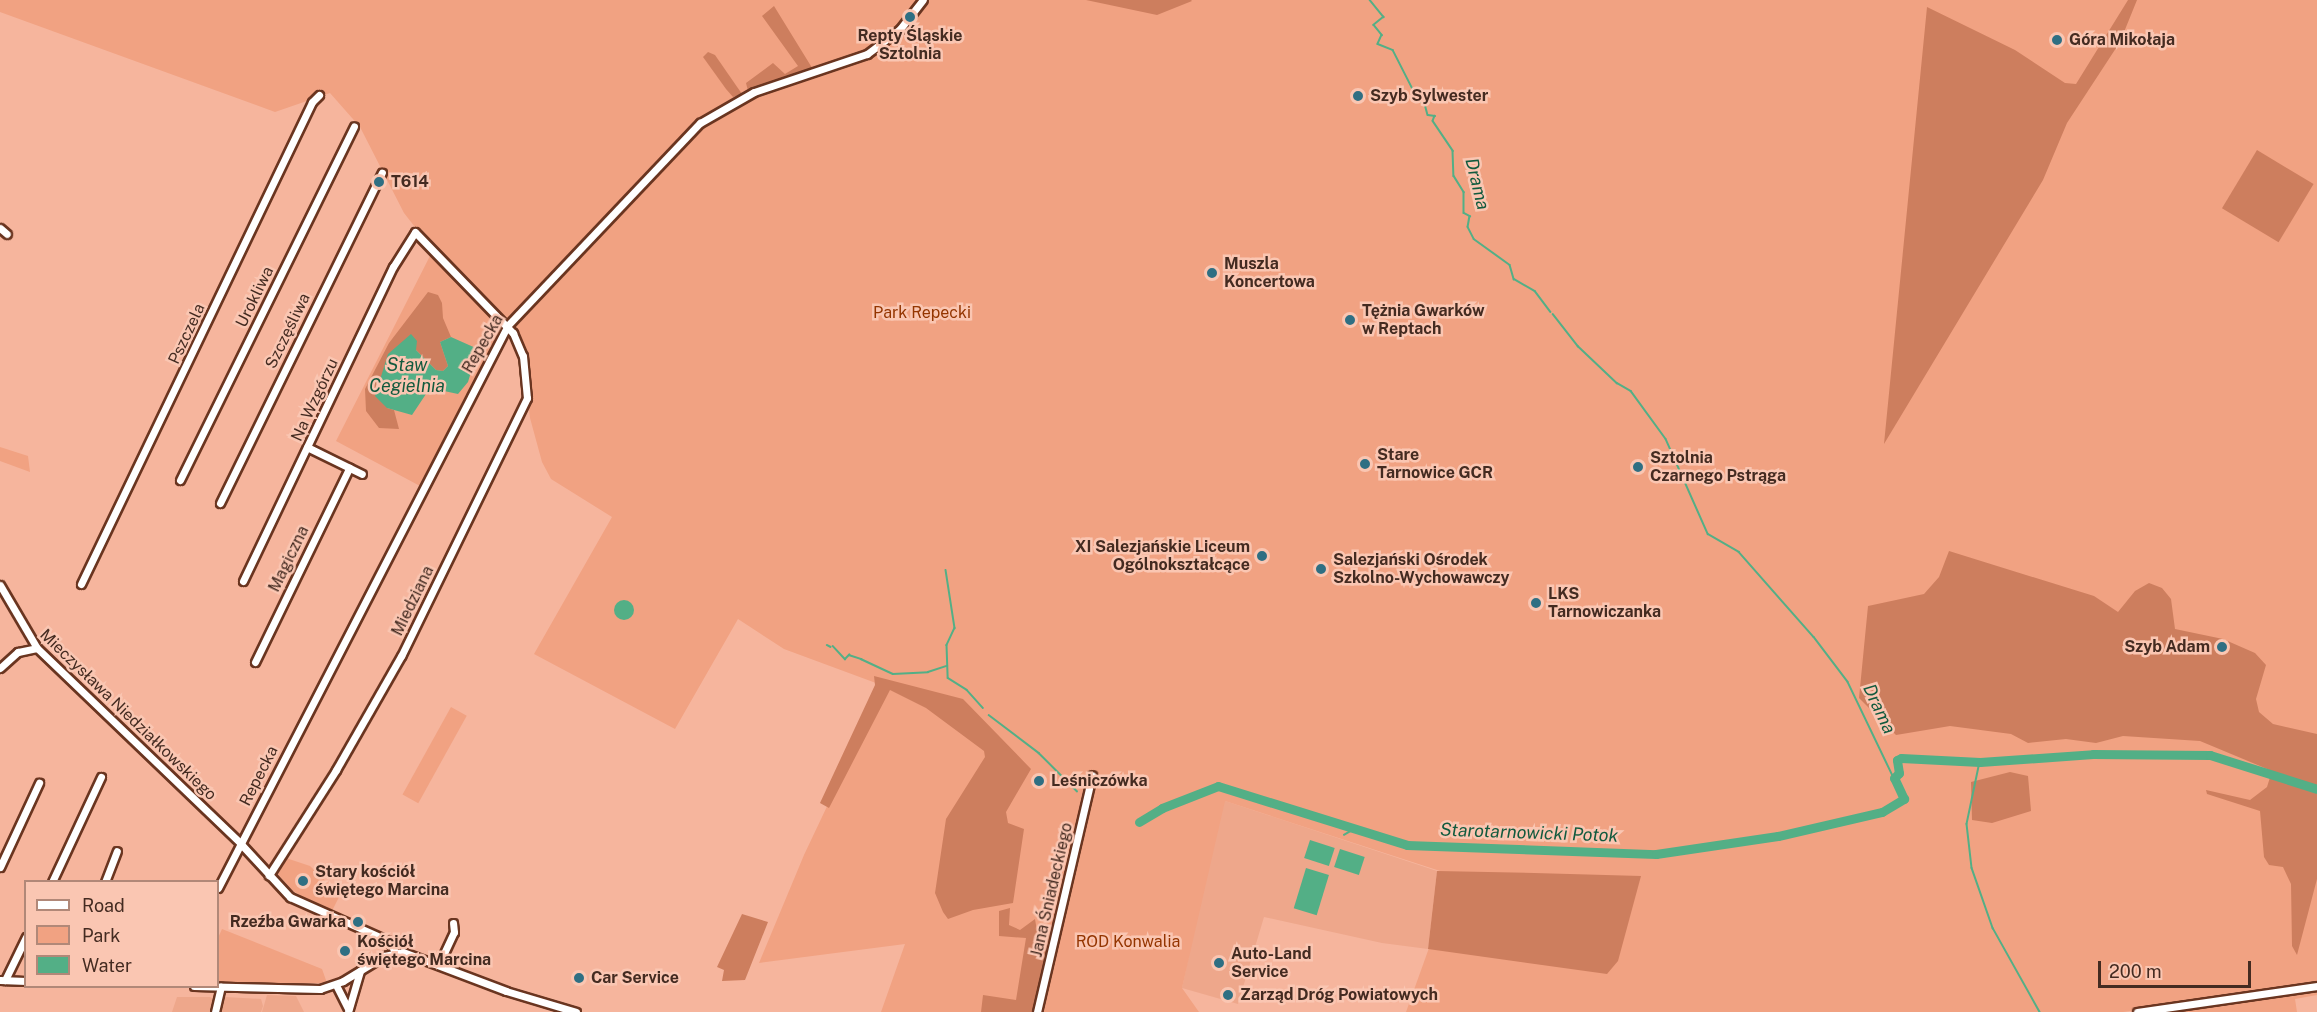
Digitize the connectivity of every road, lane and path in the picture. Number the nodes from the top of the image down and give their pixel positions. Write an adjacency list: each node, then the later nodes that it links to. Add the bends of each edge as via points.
1 (923, 0): 8 (street, Repecka, via 900,29 867,54 754,92 700,123)
2 (319, 95): 15 (street, Pszczela, via 312,102)
3 (354, 126): 12 (street, Urokliwa)
4 (382, 173): 13 (street, Szczęśliwa)
5 (0, 228): 7 (street)
6 (415, 232): 8 (street, Miedziana); 9 (street, Na Wzgórzu, via 393,267)
7 (7, 234)
8 (508, 325): 25 (street, Repecka); 28 (street, Miedziana, via 523,356 525,406 401,656 336,770)
9 (308, 447): 10 (street); 14 (street, Na Wzgórzu)
10 (349, 468): 11 (street); 20 (street, Magiczna)
11 (362, 474)
12 (180, 480)
13 (219, 503)
14 (243, 581)
15 (81, 584)
16 (0, 585): 17 (street, Mieczysława Niedziałkowskiego)
17 (27, 635): 18 (street, Mieczysława Niedziałkowskiego); 19 (street)
18 (37, 648): 19 (street); 25 (street, Mieczysława Niedziałkowskiego)
19 (18, 652): 21 (street)
20 (255, 663)
21 (0, 668)
22 (1092, 775): 47 (street, Jana Śniadeckiego)
23 (101, 777): 29 (street)
24 (39, 783): 27 (street)
25 (240, 843): 28 (street, Mieczysława Niedziałkowskiego); 31 (street, Repecka)
26 (117, 850): 30 (street)
27 (0, 867)
28 (269, 875): 34 (street, Mieczysława Niedziałkowskiego, via 302,905 389,941)
29 (52, 880)
30 (106, 880)
31 (219, 886)
32 (453, 923): 35 (street, via 454,932)
33 (24, 941): 38 (street)
34 (395, 952): 35 (street); 36 (street)
35 (439, 964): 46 (street, via 506,991)
36 (360, 971): 37 (street); 43 (street)
37 (349, 978): 40 (street); 43 (street)
38 (2, 980): 39 (street)
39 (24, 981)
40 (336, 985): 42 (street, via 311,989); 45 (street)
41 (2317, 986): 48 (street)
42 (220, 987): 44 (street)
43 (355, 987): 45 (street)
44 (215, 1012)
45 (349, 1012)
46 (576, 1012)
47 (1038, 1012)
48 (2137, 1012)

